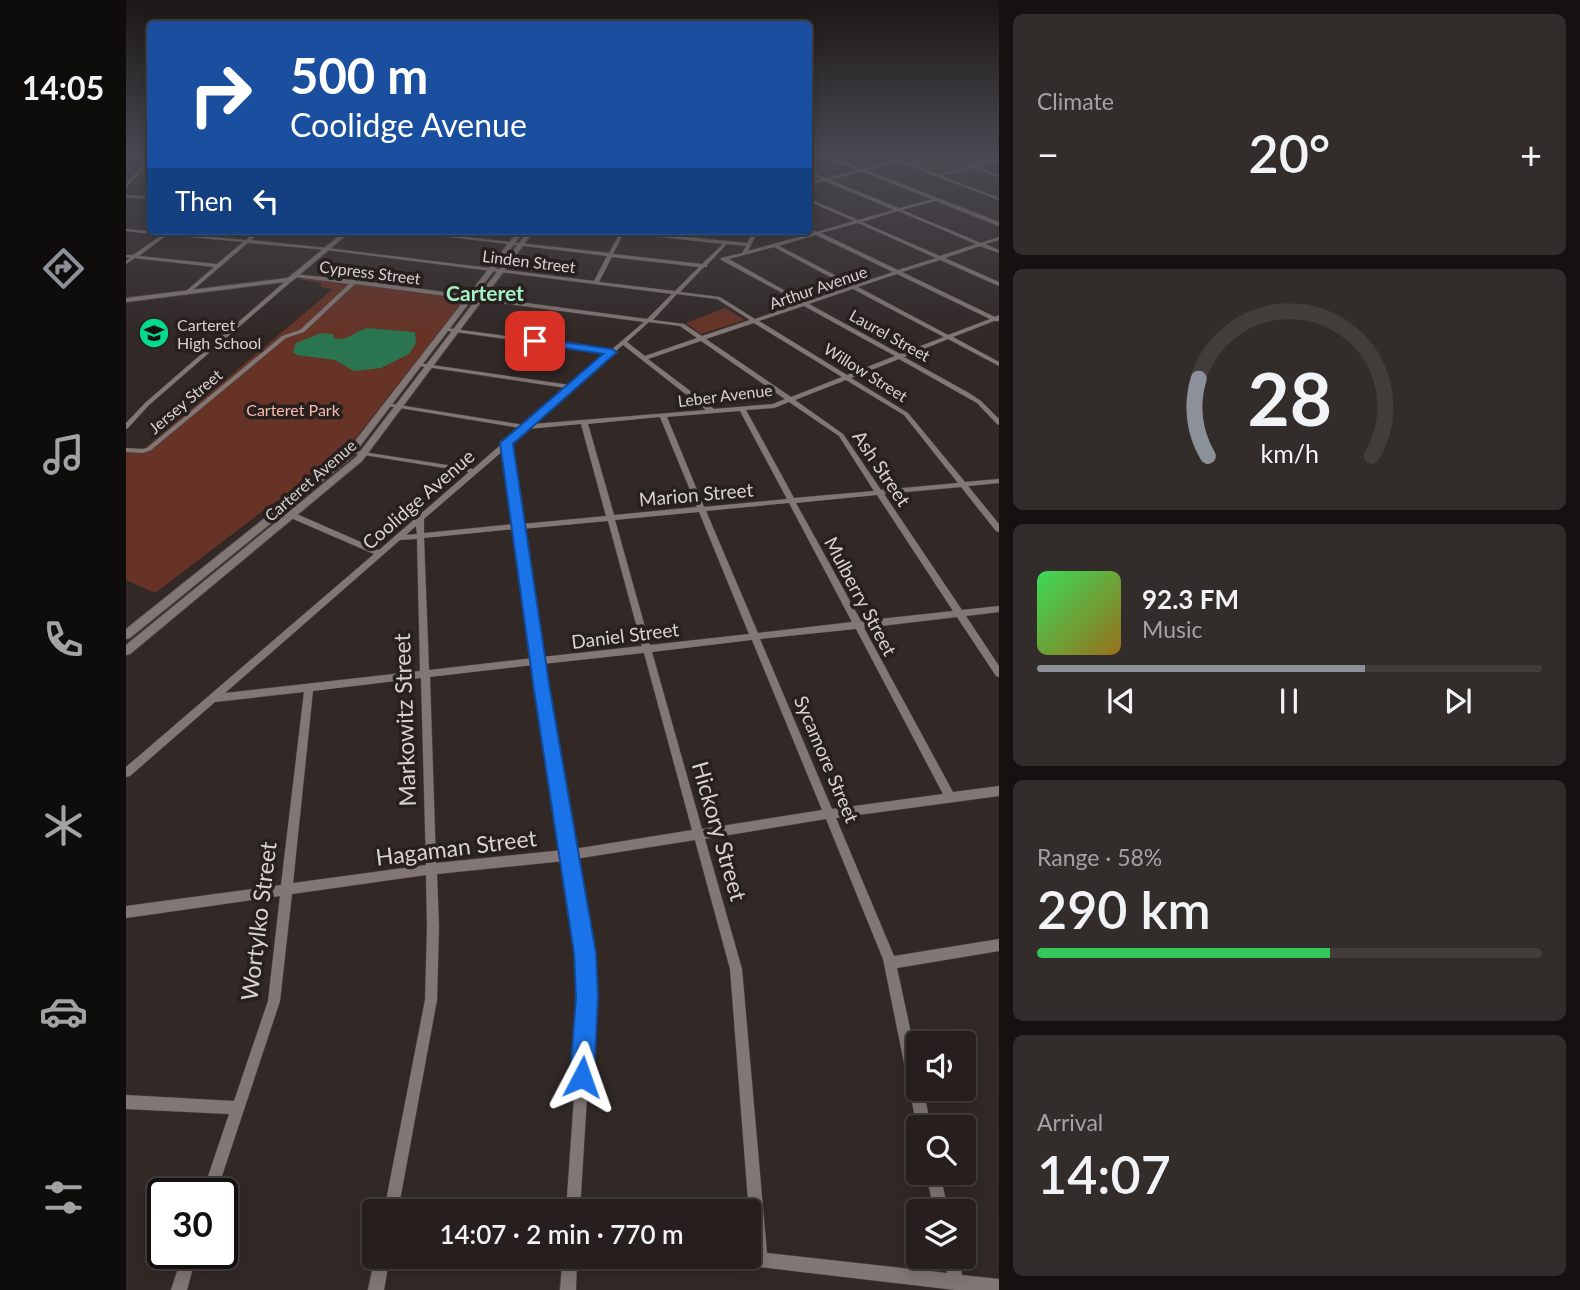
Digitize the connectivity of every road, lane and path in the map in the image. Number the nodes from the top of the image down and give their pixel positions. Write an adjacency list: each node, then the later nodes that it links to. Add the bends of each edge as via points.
1 (843, 214): 5 (street)
2 (884, 214): 5 (street)
3 (909, 214): 27 (street)
4 (974, 214): 6 (street)
5 (859, 221): 10 (street); 37 (street)
6 (999, 224)
7 (126, 230): 8 (street, Linden Street)
8 (147, 231)
9 (812, 231): 10 (street)
10 (817, 233): 11 (street); 44 (street)
11 (812, 234)
12 (164, 235): 36 (street)
13 (191, 235): 24 (street, Linden Street)
14 (254, 235): 24 (street)
15 (343, 235): 31 (street)
16 (435, 235): 26 (street)
17 (518, 235): 26 (street, Carteret Avenue)
18 (528, 235): 28 (street, Carteret Avenue)
19 (620, 235): 34 (street)
20 (657, 235): 25 (street)
21 (754, 235): 29 (street)
22 (810, 235): 30 (street)
23 (999, 238): 27 (street, Arthur Avenue)
24 (246, 242): 31 (street, Linden Street); 41 (street)
25 (726, 243): 29 (street); 40 (street, Coolidge Avenue)
26 (510, 244): 28 (street); 42 (street, Carteret Avenue)
27 (981, 244): 32 (street); 37 (street, Arthur Avenue)
28 (520, 245): 34 (street); 43 (street, Carteret Avenue)
29 (749, 245): 33 (street)
30 (774, 245): 33 (street); 49 (street)
31 (327, 249): 42 (street, Linden Street); 45 (street)
32 (999, 252)
33 (744, 254): 38 (street)
34 (610, 255): 40 (street); 47 (street)
35 (126, 256): 36 (street)
36 (134, 257): 39 (street); 41 (street)
37 (941, 258): 44 (street, Arthur Avenue); 48 (street)
38 (725, 259): 40 (street); 54 (street, Laurel Street)
39 (126, 263)
40 (706, 265): 51 (street, Coolidge Avenue)
41 (218, 266): 50 (street)
42 (492, 269): 43 (street, Linden Street); 52 (street, Carteret Avenue)
43 (502, 270): 47 (street, Linden Street); 52 (street, Carteret Avenue)
44 (899, 272): 49 (street, Arthur Avenue); 55 (street)
45 (293, 278): 46 (street, Cypress Street); 50 (street); 79 (street)
46 (354, 282): 52 (street, Cypress Street); 82 (street, Jersey Street, via 302,331 285,337 148,450)
47 (596, 282): 51 (street, Linden Street)
48 (999, 284)
49 (855, 287): 54 (street, Arthur Avenue); 60 (street)
50 (187, 293): 53 (street)
51 (679, 293): 56 (street, Coolidge Avenue); 57 (street, Willow Street, via 718,298)
52 (475, 298): 56 (street, Cypress Street); 58 (street, Carteret Avenue); 59 (street, Carteret Avenue)
53 (126, 300)
54 (805, 304): 57 (street, Arthur Avenue); 64 (street, Laurel Street)
55 (998, 319): 60 (street, Leber Avenue)
56 (649, 320): 61 (street, Ash Street, via 682,325); 62 (street, Coolidge Avenue)
57 (755, 321): 61 (street, Arthur Avenue); 69 (street, Willow Street)
58 (448, 328): 59 (street); 66 (street, Carteret Avenue)
59 (458, 330): 63 (street); 68 (street, Carteret Avenue)
60 (949, 337): 64 (street, Leber Avenue); 67 (street)
61 (702, 338): 65 (street, Arthur Avenue); 71 (street, Ash Street)
62 (623, 342): 63 (street, Coolidge Avenue); 65 (street)
63 (612, 352): 70 (street, Coolidge Avenue)
64 (899, 356): 69 (street, Leber Avenue); 78 (street, Laurel Street, via 979,402)
65 (644, 358): 75 (street)
66 (420, 364): 68 (street); 72 (street, Carteret Avenue)
67 (999, 364)
68 (431, 366): 70 (street); 73 (street, Carteret Avenue)
69 (846, 377): 71 (street, Leber Avenue); 87 (street, Willow Street, via 906,414)
70 (571, 387): 80 (street, Coolidge Avenue)
71 (791, 399): 74 (street, Leber Avenue); 88 (street, Ash Street, via 841,435)
72 (387, 404): 73 (street, Leber Avenue); 83 (street, Carteret Avenue)
73 (400, 407): 80 (street, Leber Avenue); 84 (street, Carteret Avenue)
74 (742, 409): 75 (street, Leber Avenue); 89 (street, Mulberry Street)
75 (712, 411): 76 (street, Leber Avenue)
76 (663, 416): 77 (street, Leber Avenue); 90 (street, Sycamore Street)
77 (584, 422): 80 (street, Leber Avenue); 94 (street, Hickory Street)
78 (999, 424)
79 (126, 427)
80 (524, 427): 81 (street, Coolidge Avenue)
81 (506, 443): 85 (street, Coolidge Avenue); 95 (street)
82 (126, 450)
83 (352, 451): 84 (street); 91 (street, Carteret Avenue)
84 (364, 453): 85 (street); 92 (street, Carteret Avenue)
85 (474, 471): 93 (street, Coolidge Avenue)
86 (999, 481): 87 (street, Marion Street)
87 (964, 485): 88 (street, Marion Street); 96 (street, Willow Street)
88 (879, 493): 89 (street, Marion Street); 103 (street, Ash Street)
89 (792, 502): 90 (street, Marion Street); 104 (street, Mulberry Street)
90 (701, 508): 94 (street, Marion Street); 106 (street, Sycamore Street)
91 (280, 510): 92 (street); 100 (street, Carteret Avenue)
92 (292, 515): 99 (street); 101 (street, Carteret Avenue)
93 (420, 518): 97 (street, Markowitz Street); 98 (street, Coolidge Avenue)
94 (610, 518): 95 (street, Marion Street); 107 (street, Hickory Street)
95 (517, 528): 97 (street, Marion Street); 109 (street)
96 (999, 528)
97 (421, 537): 98 (street, Marion Street); 111 (street, Markowitz Street)
98 (397, 538): 99 (street, Coolidge Avenue)
99 (379, 553): 113 (street, Coolidge Avenue)
100 (209, 567): 101 (street); 105 (street, Carteret Avenue)
101 (222, 573): 108 (street, Carteret Avenue)
102 (999, 609): 103 (street, Daniel Street)
103 (960, 614): 104 (street, Daniel Street); 110 (street, Ash Street)
104 (859, 626): 106 (street, Daniel Street); 116 (street, Mulberry Street)
105 (126, 635)
106 (755, 638): 107 (street, Daniel Street); 117 (street, Sycamore Street)
107 (647, 649): 109 (street, Daniel Street); 118 (street, Hickory Street)
108 (126, 651)
109 (538, 662): 111 (street, Daniel Street); 119 (street)
110 (999, 673)
111 (425, 674): 112 (street, Daniel Street); 120 (street, Markowitz Street)
112 (309, 688): 113 (street, Daniel Street); 121 (street, Wortylko Street)
113 (214, 698): 114 (street, Coolidge Avenue)
114 (126, 774)
115 (999, 792): 116 (street, Hagaman Street)
116 (951, 798): 117 (street, Hagaman Street)
117 (829, 814): 118 (street, Hagaman Street); 124 (street, Sycamore Street)
118 (700, 836): 119 (street, Hagaman Street); 131 (street, Hickory Street, via 736,969)
119 (568, 855): 120 (street, Hagaman Street); 130 (street, via 585,953 587,997)
120 (432, 869): 121 (street, Hagaman Street); 129 (street, Markowitz Street, via 431,1000)
121 (286, 890): 122 (street, Hagaman Street); 126 (street, Wortylko Street, via 274,1002)
122 (126, 912)
123 (999, 945): 124 (street)
124 (890, 963): 127 (street, Sycamore Street)
125 (126, 1102): 126 (street)
126 (236, 1108): 128 (street, Wortylko Street)
127 (922, 1115)
128 (214, 1178)
129 (393, 1199)
130 (574, 1199)
131 (755, 1199)
132 (761, 1261): 137 (street)
133 (186, 1269): 139 (street)
134 (380, 1269): 140 (street)
135 (569, 1269): 141 (street)
136 (953, 1269): 137 (street)
137 (956, 1283): 138 (street)
138 (999, 1287)
139 (179, 1290)
140 (376, 1290)
141 (568, 1290)

